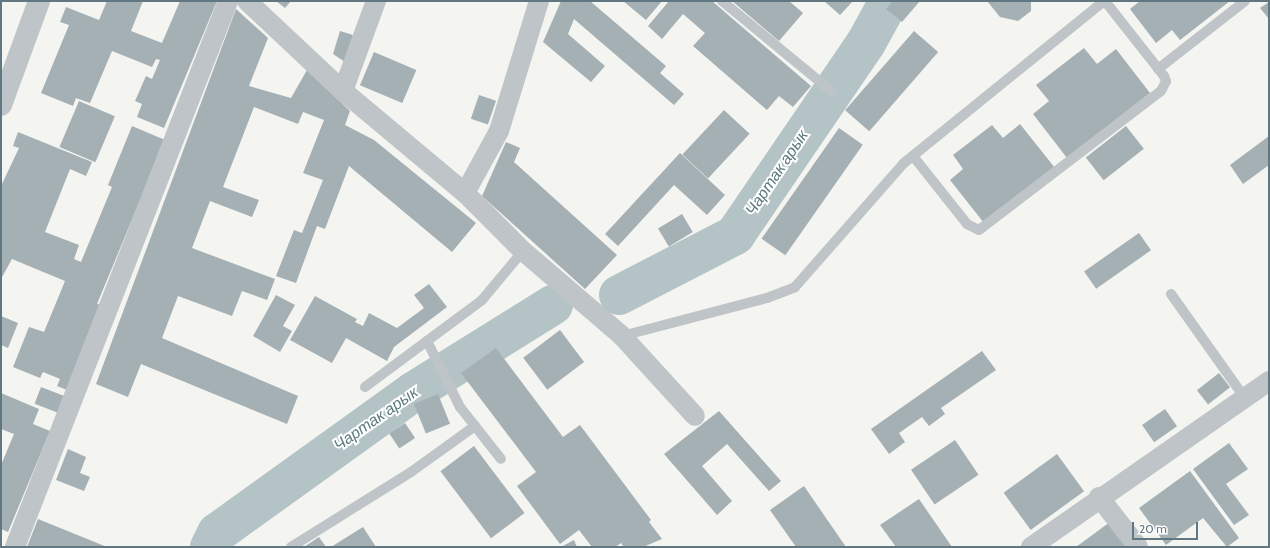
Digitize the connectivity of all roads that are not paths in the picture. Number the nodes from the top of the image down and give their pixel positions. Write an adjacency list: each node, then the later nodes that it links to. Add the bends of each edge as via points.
1 (39, 1): 12 (street)
2 (228, 1): 26 (street)
3 (247, 1): 10 (street)
4 (376, 1): 10 (street)
5 (539, 1): 14 (street, via 499,130)
6 (722, 1): 11 (lane)
7 (1104, 1): 9 (lane); 13 (lane)
8 (1244, 1): 9 (lane)
9 (1158, 69): 13 (lane, via 1166,81 1161,91 979,230 966,224)
10 (343, 91): 14 (street)
11 (830, 91)
12 (1, 105)
13 (913, 156): 17 (lane, via 795,287 767,298)
14 (465, 194): 15 (street)
15 (523, 250): 17 (street); 18 (lane, via 482,300)
16 (1171, 294): 21 (lane)
17 (622, 336): 22 (street)
18 (427, 340): 20 (lane); 23 (lane, via 452,389)
19 (1269, 381): 21 (street)
20 (365, 387)
21 (1245, 398): 25 (street)
22 (695, 416)
23 (475, 426): 24 (lane); 27 (lane, via 412,472)
24 (501, 459)
25 (1099, 497): 28 (street); 29 (street)
26 (15, 547)
27 (291, 547)
28 (1031, 547)
29 (1138, 547)

